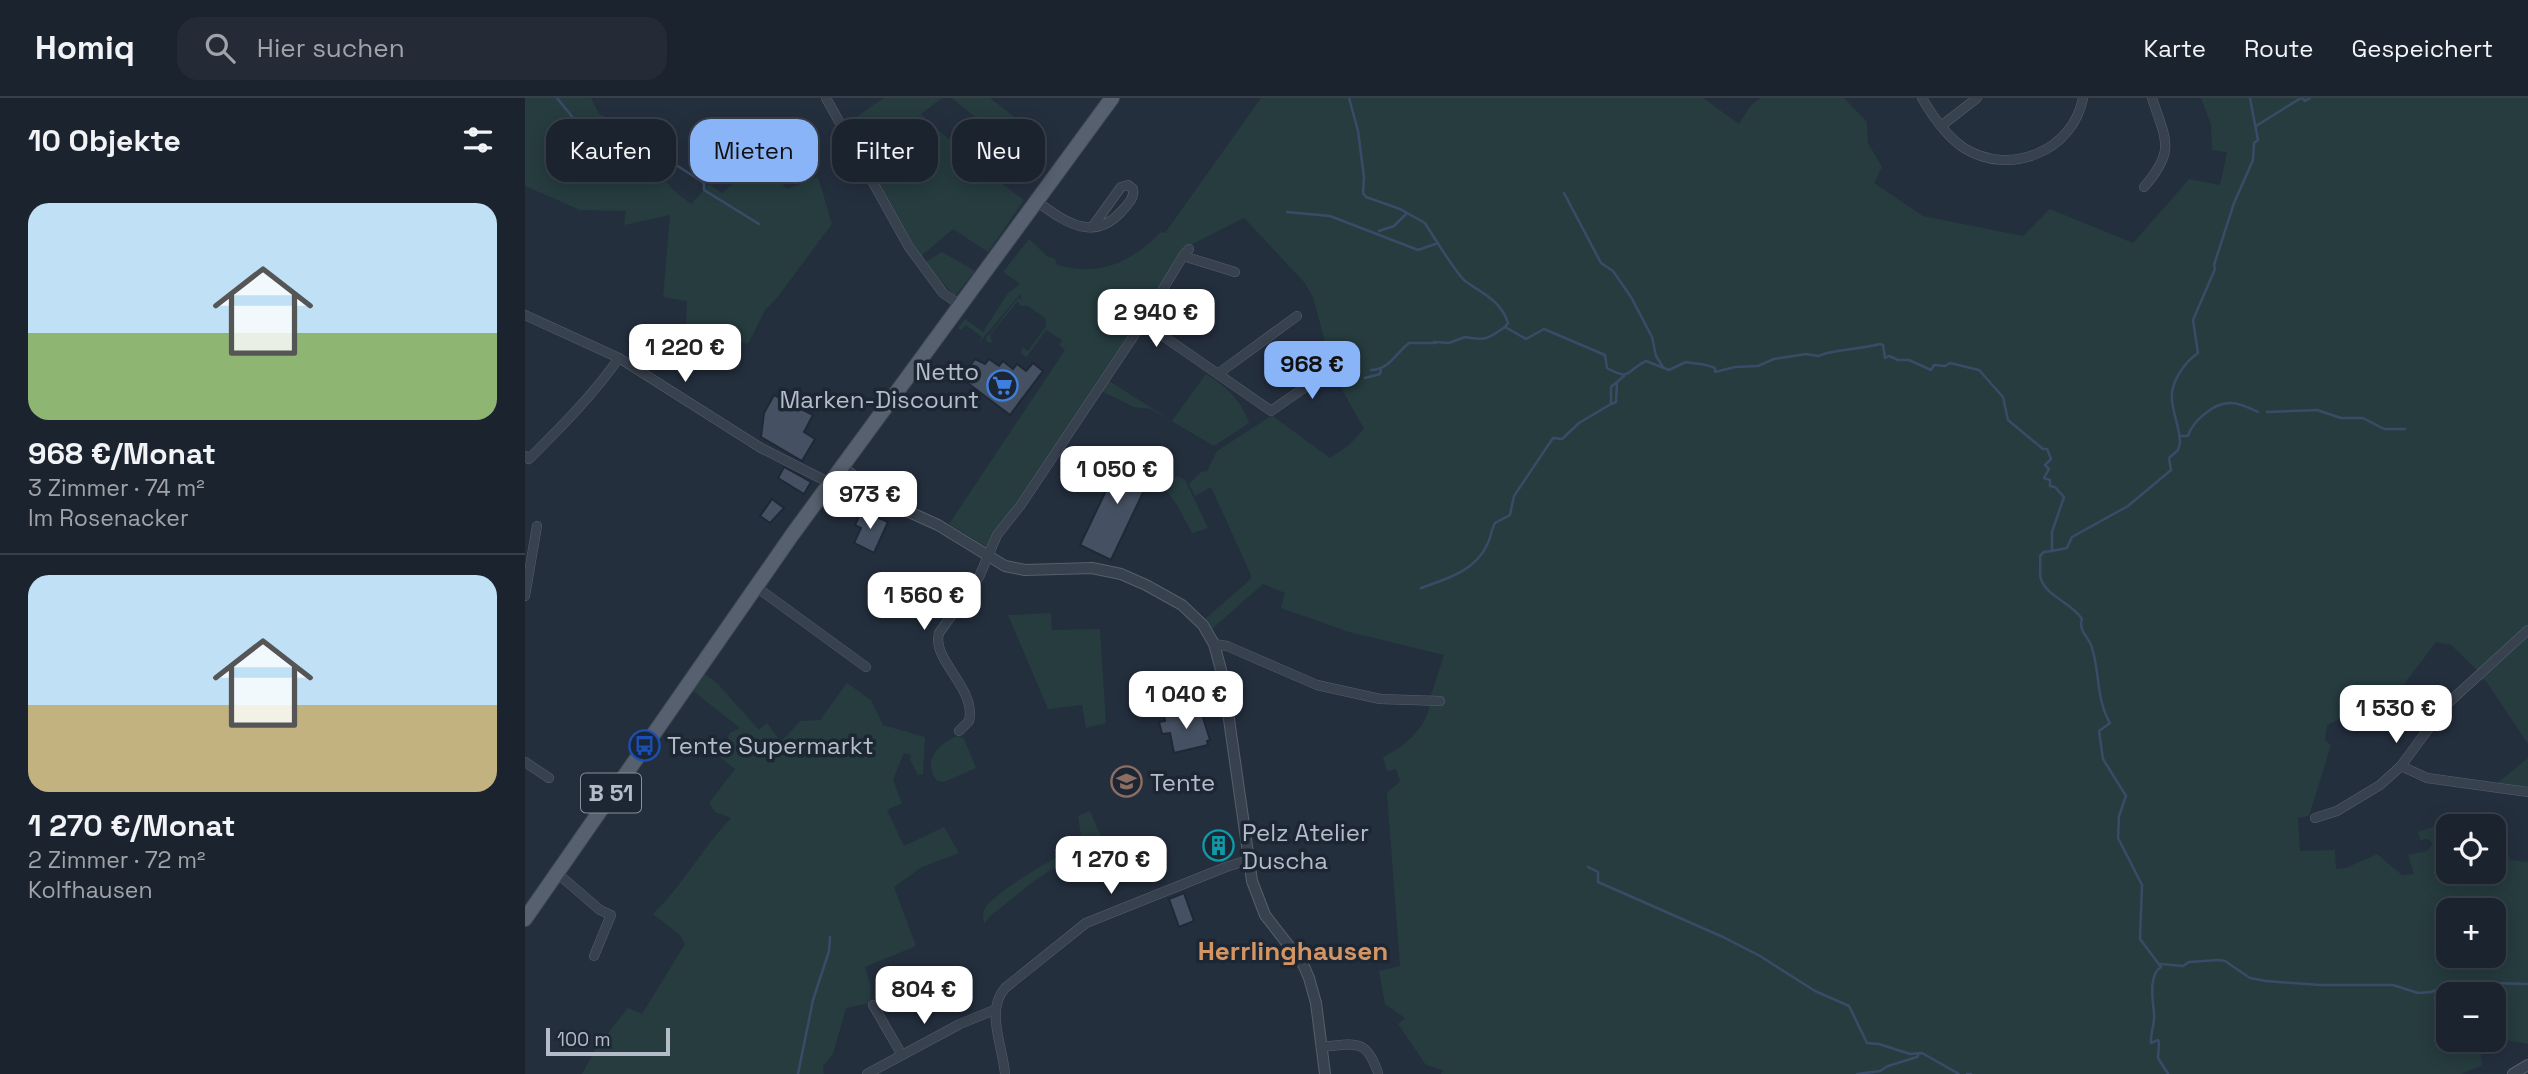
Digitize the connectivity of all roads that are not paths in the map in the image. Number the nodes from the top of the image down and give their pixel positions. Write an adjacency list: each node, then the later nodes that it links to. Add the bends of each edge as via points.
1 (826, 98): 12 (street, via 909,247 943,293)
2 (1112, 98): 9 (main road, B 51)
3 (1922, 98): 7 (street)
4 (1977, 98): 7 (street)
5 (2083, 98): 7 (street, via 2077,119 2064,136 2028,158 2003,160 1977,154)
6 (2152, 98): 8 (street, via 2166,155)
7 (1941, 126)
8 (2144, 187)
9 (1036, 201): 10 (street, via 1074,226); 12 (main road, B 51)
10 (1093, 226): 10 (street, via 1118,215 1133,197 1133,189 1121,187)
11 (1235, 272): 15 (street, via 1186,253)
12 (960, 305): 20 (main road, B 51)
13 (525, 315): 16 (street)
14 (1297, 316): 18 (street)
15 (1143, 322): 18 (street); 22 (street)
16 (619, 358): 19 (street, via 571,416 529,459); 20 (street, via 761,448)
17 (1339, 366): 18 (street, via 1271,411)
18 (1219, 373)
19 (525, 456)
20 (835, 476): 22 (street, via 856,479 861,488 946,529); 23 (main road, B 51)
21 (537, 526): 24 (street)
22 (985, 556): 26 (street, via 1025,570 1081,568 1121,575 1182,605 1203,625); 29 (street, via 979,577 937,638 970,709 969,721)
23 (755, 586): 27 (street); 36 (main road, B 51)
24 (525, 596)
25 (2528, 630): 31 (street, via 2446,705)
26 (1214, 645): 28 (street, via 1227,646 1317,685 1380,699); 35 (street, via 1223,677)
27 (866, 667)
28 (1440, 701)
29 (959, 731)
30 (525, 762): 32 (street)
31 (2401, 766): 33 (street, via 2427,778); 34 (street, via 2362,797)
32 (549, 778)
33 (2528, 792)
34 (2315, 818)
35 (1248, 860): 40 (street, via 1086,923 1005,988); 41 (street, via 1263,911 1310,978)
36 (557, 873): 37 (main road, B 51); 38 (street, via 600,911 611,915)
37 (525, 919)
38 (594, 956)
39 (873, 1005): 42 (street)
40 (994, 1010): 42 (street); 46 (street)
41 (1321, 1047): 44 (street, via 1359,1044 1372,1057); 47 (street)
42 (902, 1055): 45 (street)
43 (2528, 1065): 48 (street)
44 (1378, 1073)
45 (867, 1074)
46 (1005, 1074)
47 (1325, 1074)
48 (2513, 1074)

